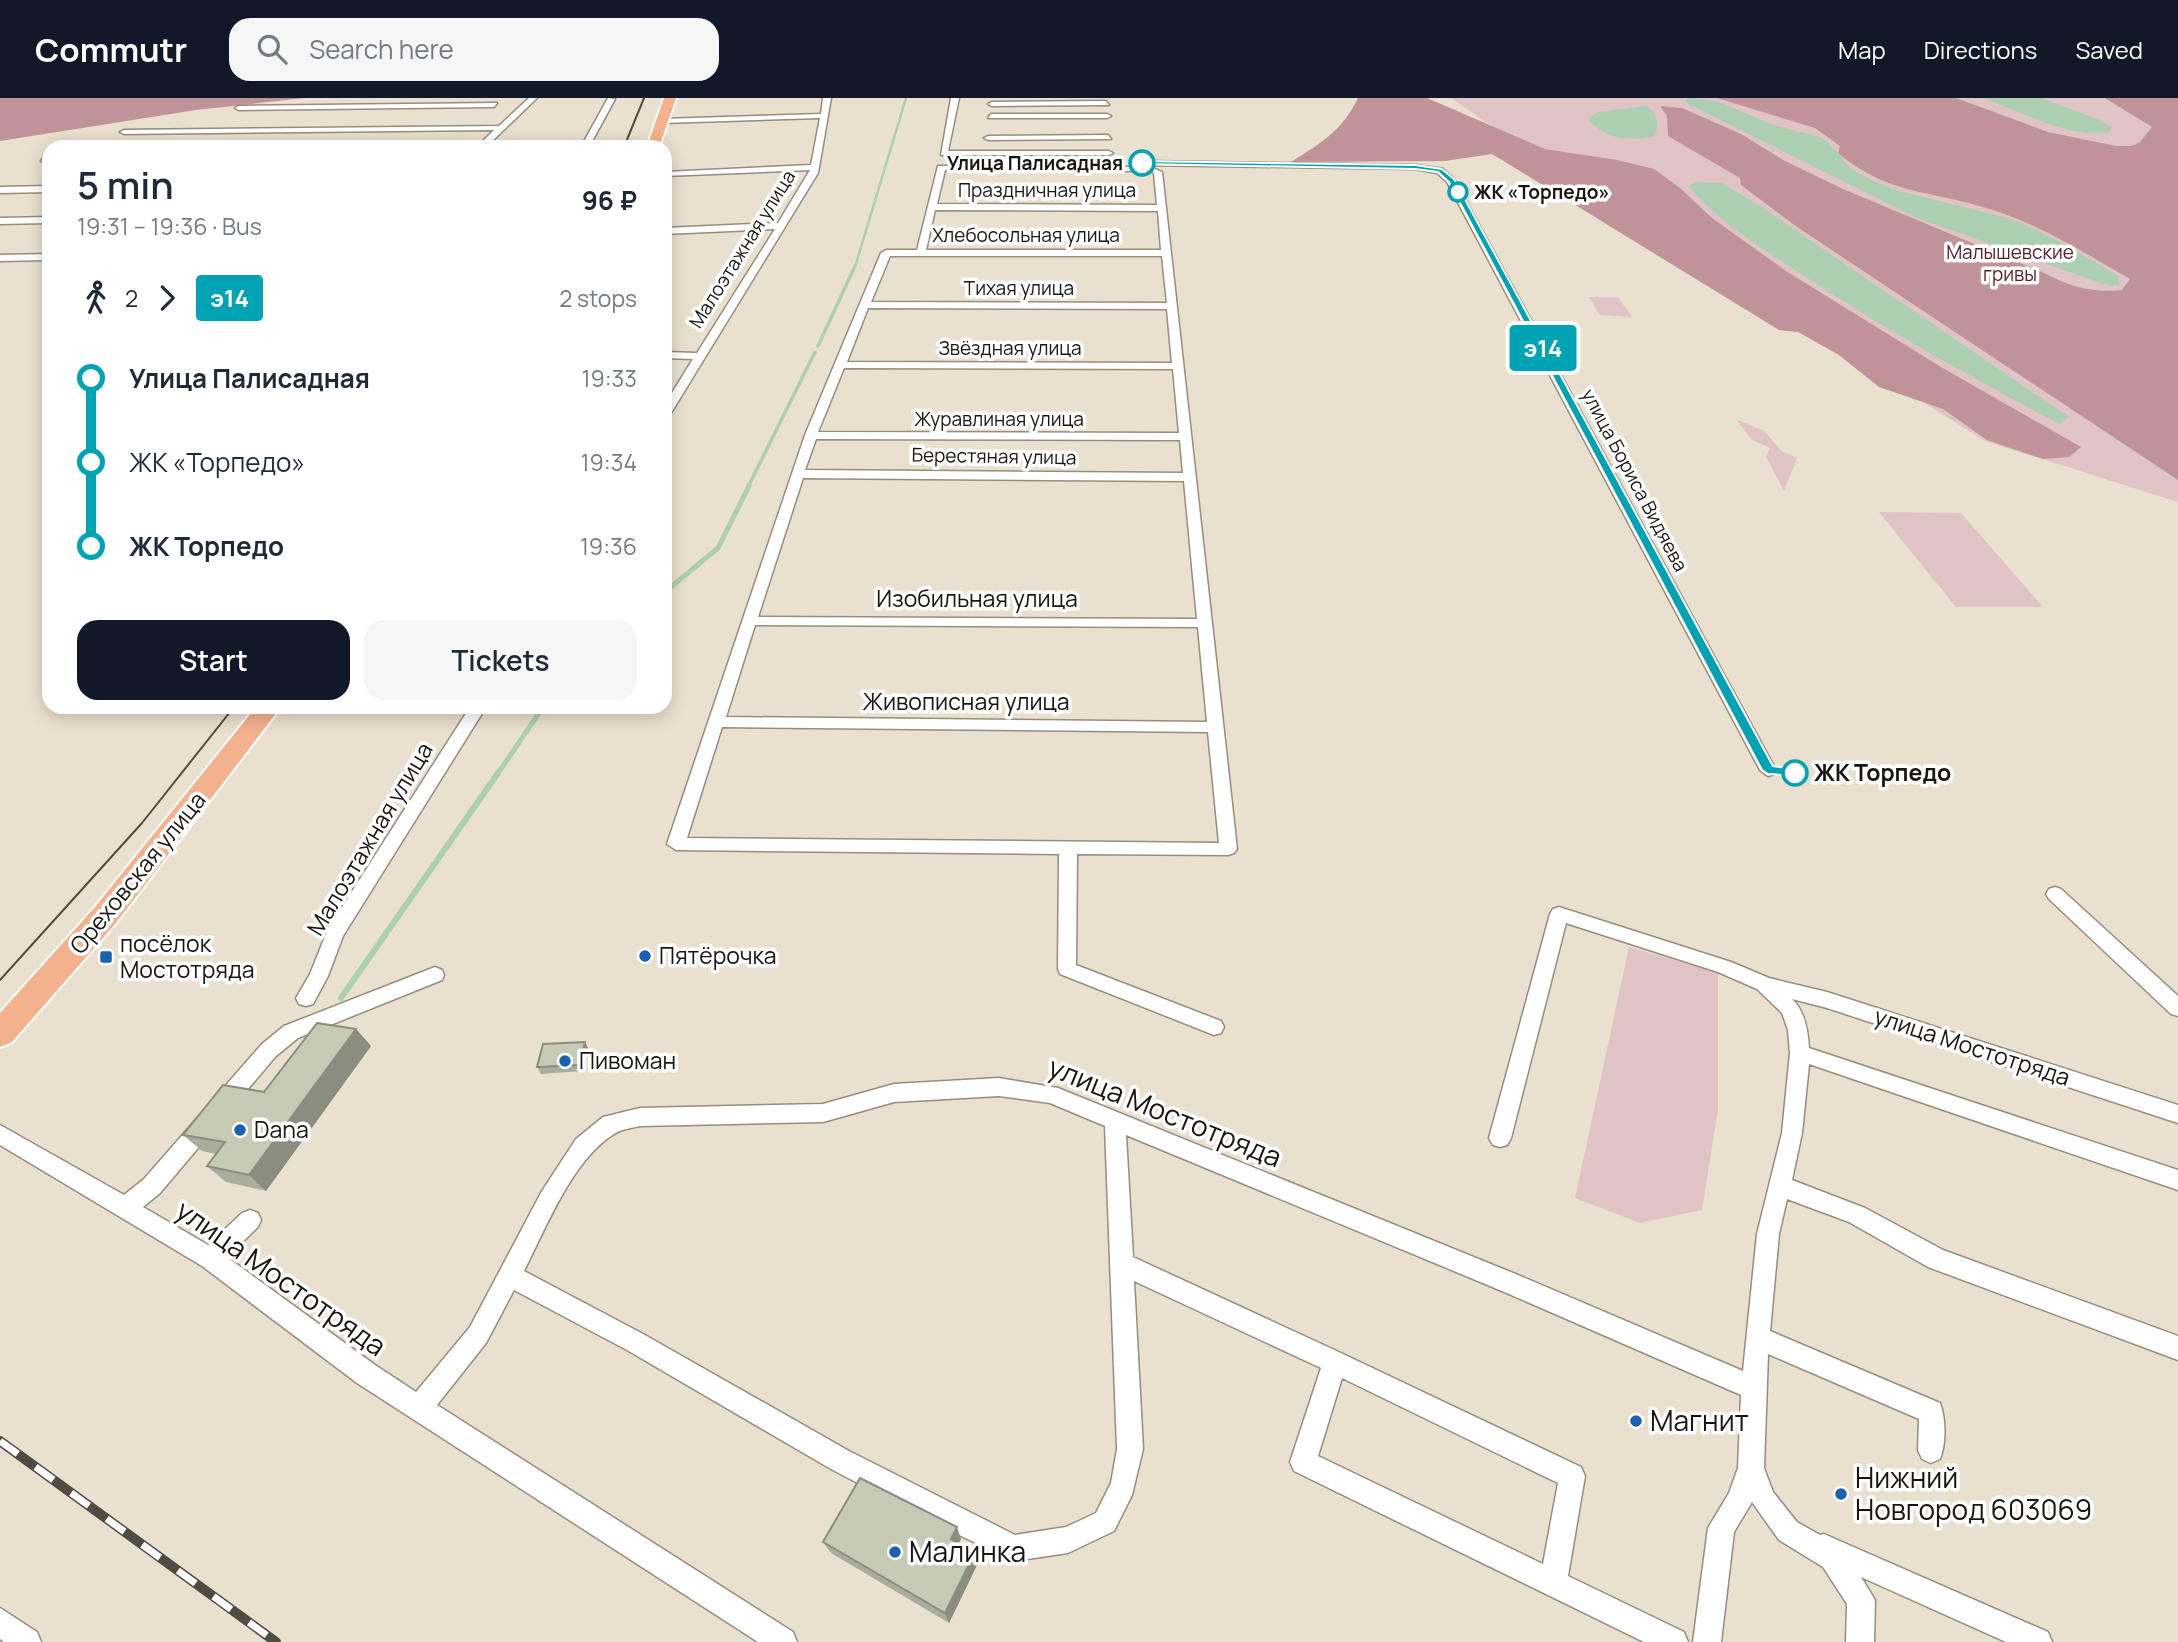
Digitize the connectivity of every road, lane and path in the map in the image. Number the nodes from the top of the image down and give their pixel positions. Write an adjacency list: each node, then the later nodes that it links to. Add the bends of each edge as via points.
1 (533, 98): 17 (street)
2 (670, 98): 15 (main road)
3 (827, 98): 12 (street, Малоэтажная улица)
4 (955, 98): 26 (street, via 944,153)
5 (611, 99): 24 (street)
6 (993, 101): 7 (street); 13 (street)
7 (1106, 101): 14 (street)
8 (494, 105): 10 (street)
9 (239, 108): 10 (street)
10 (274, 109): 11 (street)
11 (264, 116)
12 (822, 116): 15 (street); 28 (street, Малоэтажная улица)
13 (991, 116): 14 (street); 21 (street)
14 (1107, 116): 20 (street)
15 (662, 121): 25 (main road)
16 (254, 123): 18 (street)
17 (500, 128): 18 (street); 23 (street)
18 (244, 130): 19 (street); 22 (street)
19 (124, 132)
20 (1108, 137): 21 (street); 27 (street)
21 (988, 138): 26 (street)
22 (233, 139)
23 (488, 140)
24 (590, 140)
25 (655, 140)
26 (986, 153): 27 (street)
27 (1110, 161): 32 (street, via 942,168); 33 (street, via 1158,172); 59 (street, улица Бориса Видяева, via 1415,167 1440,171 1451,181)
28 (815, 167): 29 (street); 36 (street, Малоэтажная улица)
29 (672, 174)
30 (42, 189): 31 (street)
31 (0, 190)
32 (932, 207): 33 (street, Праздничная улица); 38 (street)
33 (1162, 208): 39 (street)
34 (42, 220): 35 (street)
35 (0, 221)
36 (782, 226): 37 (street); 45 (street, Малоэтажная улица)
37 (672, 231)
38 (921, 252): 39 (street, Хлебосольная улица); 42 (street, Хлебосольная улица, via 886,253)
39 (1166, 253): 43 (street)
40 (42, 257): 41 (street)
41 (0, 258)
42 (866, 304): 43 (street, Тихая улица); 46 (street)
43 (1172, 306): 47 (street)
44 (672, 355): 45 (street)
45 (700, 356): 48 (street, Малоэтажная улица)
46 (841, 365): 47 (street, Звёздная улица); 49 (street)
47 (1179, 366): 50 (street)
48 (672, 402)
49 (811, 435): 50 (street, Журавлиная улица); 51 (street)
50 (1187, 437): 52 (street)
51 (798, 474): 52 (street, Берестяная улица); 53 (street)
52 (1191, 477): 54 (street)
53 (749, 621): 54 (street, Изобильная улица); 57 (street)
54 (1206, 623): 58 (street)
55 (264, 714): 67 (main road, Ореховская улица, via 127,890)
56 (474, 714): 64 (street, Малоэтажная улица, via 334,934)
57 (716, 723): 58 (street, Живописная улица); 60 (street, via 676,844)
58 (1216, 727): 60 (street, via 1228,849)
59 (1768, 770)
60 (1068, 848): 66 (street, via 1067,970)
61 (2055, 894): 65 (street)
62 (435, 975): 75 (street, via 291,1032 244,1077 152,1186)
63 (1764, 984): 68 (street, via 1790,1009); 69 (street, улица Мостотряда, via 1827,1000); 72 (street, улица Мостотряда, via 1559,914)
64 (306, 998)
65 (2178, 1008)
66 (1214, 1027)
67 (0, 1034)
68 (1800, 1053): 73 (street); 74 (street, via 1792,1133)
69 (2178, 1114)
70 (1115, 1122): 78 (street); 79 (street, улица Мостотряда, via 1051,1094 999,1087 894,1093 823,1113 640,1117 610,1124 583,1146); 83 (street, улица Мостотряда)
71 (0, 1134): 75 (street, улица Мостотряда)
72 (1500, 1138)
73 (2178, 1180)
74 (1780, 1186): 80 (street, via 1768,1234); 81 (street, via 1857,1215 1936,1259)
75 (124, 1209): 77 (street, улица Мостотряда)
76 (250, 1220): 77 (street)
77 (210, 1258): 84 (street, улица Мостотряда, via 366,1374)
78 (1122, 1264): 79 (street, via 1130,1449 1123,1486 1105,1522 1068,1540 1014,1548 840,1460); 82 (street)
79 (510, 1276): 84 (street, улица Мостотряда, via 478,1335)
80 (1758, 1338): 83 (street); 85 (street, via 1931,1412)
81 (2178, 1348)
82 (1335, 1362): 88 (street, via 1572,1476); 88 (street, via 1303,1462)
83 (1753, 1388): 86 (street)
84 (420, 1407): 89 (street, улица Мостотряда)
85 (1931, 1450)
86 (1751, 1468): 87 (street, via 1764,1501); 91 (street, via 1739,1501 1721,1528)
87 (1788, 1531): 92 (street, via 1832,1558 1861,1600); 93 (street)
88 (1553, 1583): 90 (street)
89 (783, 1642)
90 (1674, 1642)
91 (1707, 1642)
92 (1860, 1642)
93 (2038, 1642)

